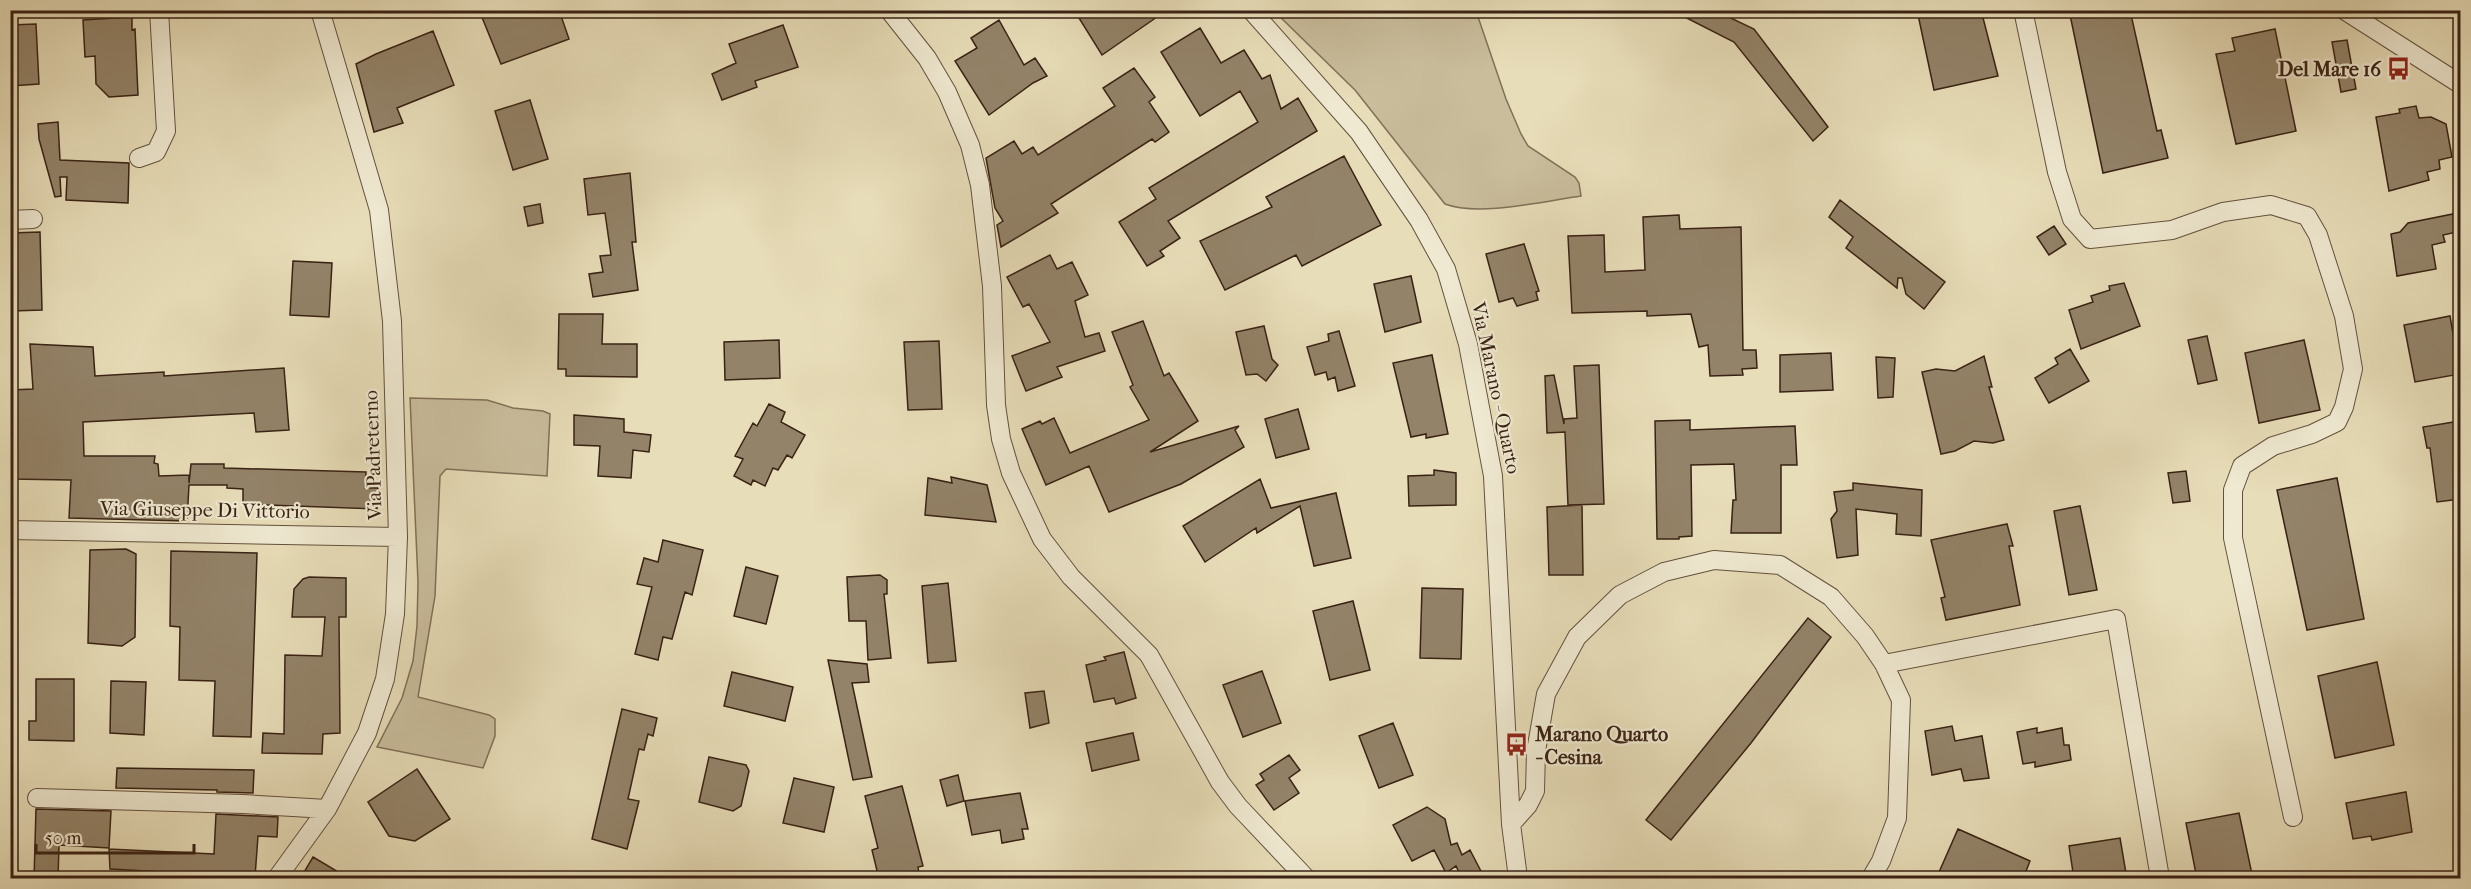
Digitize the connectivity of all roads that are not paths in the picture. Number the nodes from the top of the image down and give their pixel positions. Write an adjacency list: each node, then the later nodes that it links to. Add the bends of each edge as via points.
1 (159, 10): 8 (street, via 166,131 156,152)
2 (320, 10): 12 (street, Via Padreterno, via 379,210 392,321)
3 (889, 10): 19 (street, via 927,58 970,145 980,185 992,286 1001,439 1011,473 1042,539 1071,577 1149,656 1220,782)
4 (1251, 10): 17 (street, Via Marano - Quarto, via 1359,132 1419,220 1446,269 1468,344 1494,476)
5 (2022, 10): 16 (street, via 2057,172 2072,219 2090,239 2172,230 2223,212 2271,205 2307,216 2318,235 2344,316 2353,369 2344,407 2337,422 2273,446 2242,466 2233,490 2233,538)
6 (2344, 10): 7 (street)
7 (2460, 84)
8 (139, 158)
9 (33, 219): 10 (street)
10 (10, 220)
11 (10, 530): 12 (street, Via Giuseppe Di Vittorio)
12 (398, 537): 15 (street, Via Padreterno, via 395,614 385,680 367,733)
13 (1884, 664): 17 (street, via 1831,597 1780,565 1714,560 1664,572 1620,594 1577,637 1546,694 1536,751 1535,791); 21 (street, via 1901,700 1898,806 1897,818); 22 (street, via 2116,619)
14 (37, 798): 15 (street)
15 (327, 809): 18 (street, Via Padreterno)
16 (2292, 817)
17 (1510, 824): 20 (street, Via Marano - Quarto)
18 (277, 879)
19 (1306, 879)
20 (1518, 879)
21 (1871, 879)
22 (2160, 879)

